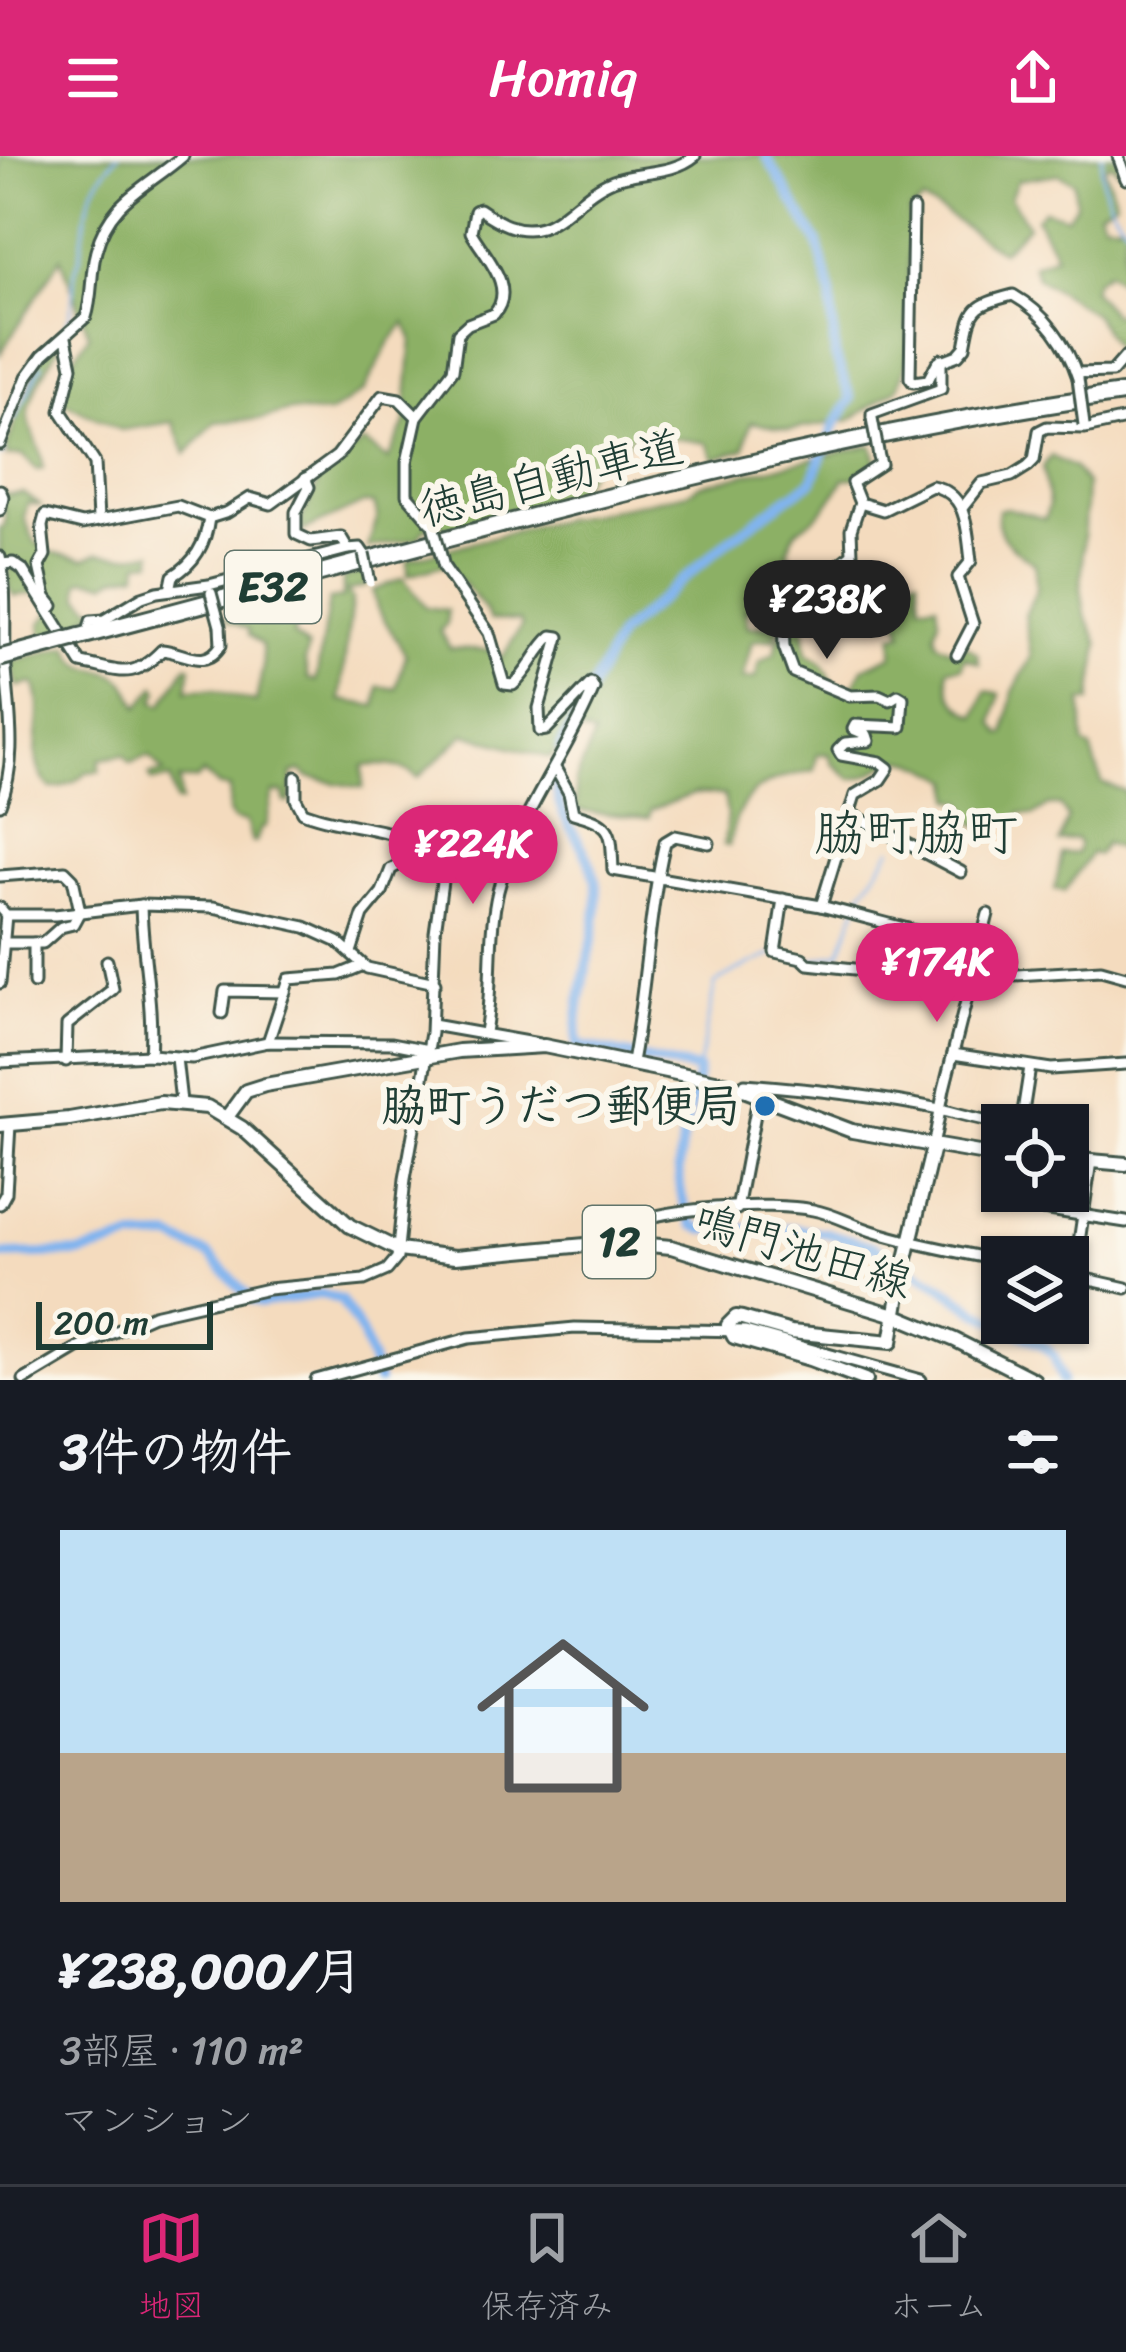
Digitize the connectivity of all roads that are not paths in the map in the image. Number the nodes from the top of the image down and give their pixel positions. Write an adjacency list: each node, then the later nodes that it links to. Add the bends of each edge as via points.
1 (183, 156): 6 (street, via 123,199 95,251 86,317)
2 (695, 156): 11 (street, via 588,191 542,227 517,229 475,211 471,232 502,283 501,306 458,333 453,370)
3 (1118, 156): 4 (street)
4 (1126, 179)
5 (913, 209): 8 (street, via 910,378 928,380)
6 (66, 338): 14 (street, via 27,377); 21 (street, via 72,367 62,411 95,463)
7 (1126, 356): 9 (street, via 1112,372)
8 (941, 359): 9 (street, via 965,347 966,324 981,307 1013,295 1041,314); 17 (street, bridge, via 941,389 872,414 881,464 852,483)
9 (1078, 375): 13 (street, bridge)
10 (1126, 393): 28 (highway, 徳島自動車道 / E32, via 796,453)
11 (417, 417): 15 (street, via 399,399 382,396 337,457); 31 (street, bridge, via 407,494 433,525 444,567 489,633 504,684 523,677 552,636 559,638 538,707 540,731 591,683 595,688)
12 (1126, 419): 13 (street)
13 (1084, 427): 18 (street, via 1040,431 1028,466 982,484)
14 (0, 444)
15 (305, 478): 20 (street, via 271,504 250,498); 22 (street, via 296,534 310,541 341,537)
16 (0, 490): 19 (street)
17 (860, 503): 18 (street, via 883,510 932,486); 34 (street, via 852,554 801,589 782,632 793,673 850,696 903,698 901,727 855,725 869,741 841,745 842,754 888,769 854,795)
18 (963, 507): 29 (street, via 970,561 958,577 973,618)
19 (0, 510)
20 (209, 518): 21 (street, via 178,506); 26 (street, via 198,554 173,576)
21 (98, 519): 27 (street, via 42,520 39,566)
22 (348, 549): 24 (street, bridge, via 360,548); 25 (street)
23 (1, 561): 27 (street, via 22,568); 33 (street, via 12,726)
24 (370, 582)
25 (210, 589): 26 (street); 27 (street, bridge, via 221,645 199,660 162,650 132,672 78,660)
26 (170, 590): 28 (street, via 91,621)
27 (49, 610)
28 (83, 633): 30 (highway, 徳島自動車道 / E32, bridge)
29 (956, 655)
30 (0, 658)
31 (555, 768): 39 (street, via 573,812 609,829 613,870); 60 (street, via 498,890)
32 (296, 777): 35 (street, via 303,812)
33 (0, 805)
34 (848, 813): 37 (street); 42 (street)
35 (411, 842): 49 (street, via 363,915); 56 (street, via 445,860)
36 (709, 843): 39 (street, via 668,838)
37 (961, 872)
38 (0, 877): 44 (street, via 65,871)
39 (657, 878): 40 (street); 69 (street)
40 (783, 899): 42 (street); 53 (street, via 775,952 898,977)
41 (140, 905): 44 (street); 49 (street, via 279,920); 64 (street)
42 (820, 906): 48 (street)
43 (3, 911): 44 (street); 46 (street)
44 (80, 911): 47 (street, via 74,924)
45 (988, 914): 48 (street)
46 (4, 943): 47 (street); 54 (street)
47 (34, 944): 55 (street)
48 (980, 947): 53 (street)
49 (351, 952): 51 (street)
50 (107, 961): 67 (street, via 113,988 67,1025)
51 (361, 966): 56 (street); 57 (street, via 289,979)
52 (1126, 976): 53 (street, via 1101,970)
53 (972, 978): 65 (street)
54 (0, 983)
55 (34, 983)
56 (435, 983): 59 (street)
57 (285, 992): 58 (street, via 225,991); 61 (street)
58 (222, 1013)
59 (432, 1025): 60 (street); 63 (street)
60 (485, 1031): 62 (street)
61 (268, 1042): 63 (street, via 392,1043); 66 (street)
62 (544, 1046): 63 (main road); 69 (main road)
63 (428, 1053): 76 (main road, via 254,1088); 90 (street)
64 (150, 1054): 66 (street); 67 (street)
65 (953, 1054): 71 (street); 75 (street)
66 (176, 1058): 74 (street)
67 (65, 1061): 68 (street)
68 (0, 1062)
69 (632, 1062): 72 (main road)
70 (1126, 1064): 71 (street)
71 (1030, 1067): 75 (street, via 1021,1125)
72 (745, 1088): 73 (main road); 75 (street)
73 (759, 1094): 78 (main road, via 832,1125); 83 (street)
74 (182, 1102): 76 (main road, 鳴門池田線 / 12); 77 (main road, 鳴門池田線 / 12)
75 (940, 1109): 78 (street)
76 (227, 1117): 90 (main road, 鳴門池田線 / 12, via 350,1226)
77 (5, 1125): 82 (street)
78 (933, 1147): 79 (main road); 89 (main road)
79 (981, 1154)
80 (1091, 1161): 81 (main road); 85 (street)
81 (1126, 1164)
82 (0, 1204)
83 (737, 1209): 88 (street, via 630,1224); 89 (street, via 813,1210)
84 (1068, 1212): 85 (street)
85 (1082, 1214): 86 (street); 87 (street)
86 (1126, 1222)
87 (1078, 1236)
88 (618, 1242): 90 (main road, 鳴門池田線 / 12, via 455,1257); 94 (main road, 鳴門池田線 / 12, via 671,1247)
89 (913, 1243): 91 (street); 94 (main road)
90 (398, 1250): 96 (street, via 377,1277 153,1315)
91 (981, 1257)
92 (1089, 1280): 93 (street)
93 (1126, 1288)
94 (895, 1315): 95 (main road, via 893,1339 885,1343 736,1317); 100 (main road, 鳴門池田線 / 12)
95 (727, 1329): 97 (street, via 543,1329 470,1338); 98 (main road); 99 (street)
96 (24, 1380)
97 (316, 1380)
98 (866, 1380)
99 (921, 1380)
100 (1034, 1380)

